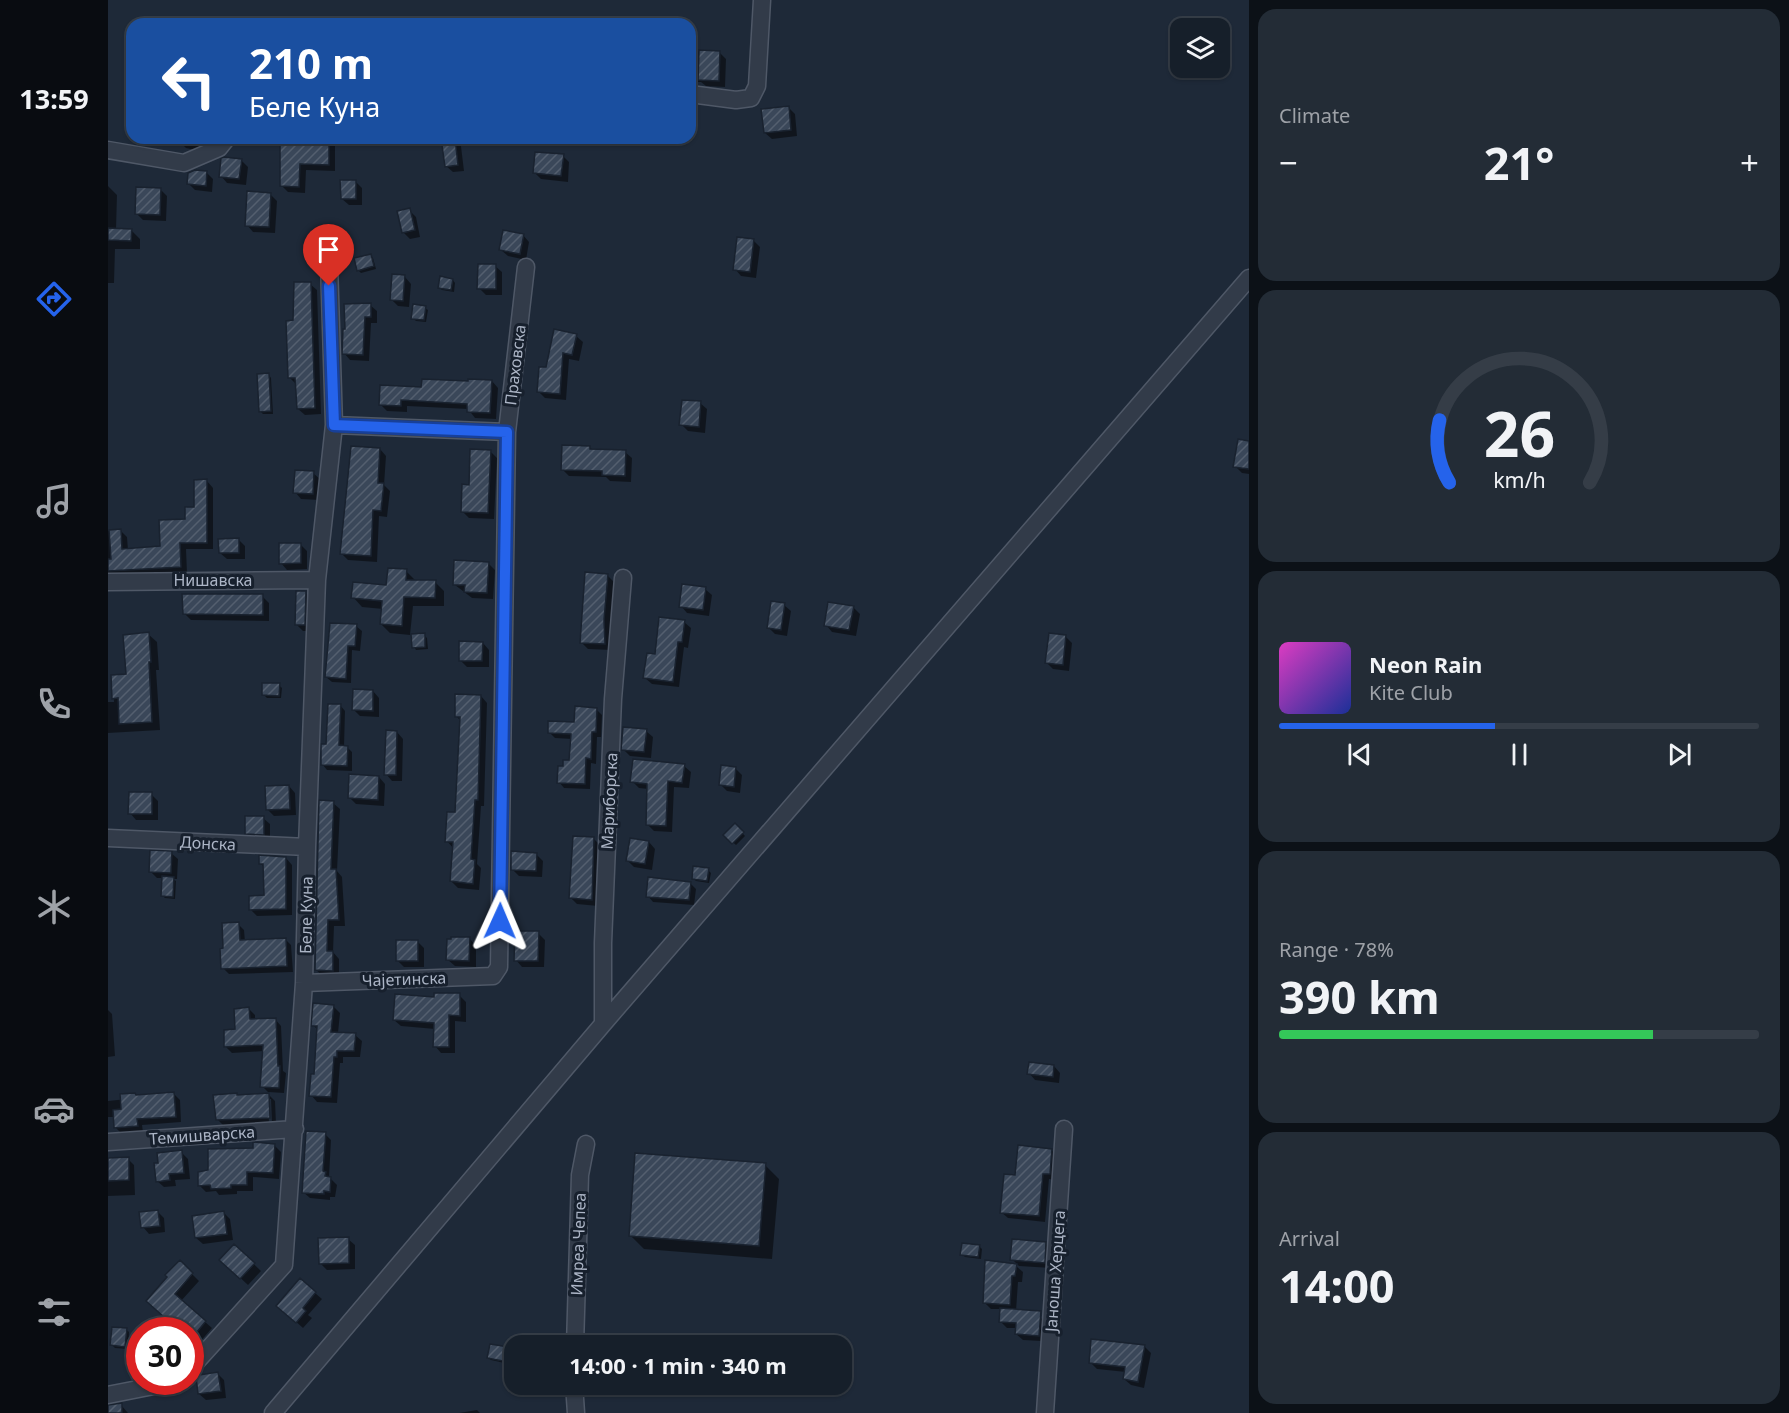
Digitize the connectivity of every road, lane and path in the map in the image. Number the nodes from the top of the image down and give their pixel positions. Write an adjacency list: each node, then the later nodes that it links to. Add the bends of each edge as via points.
1 (762, 0): 2 (street, via 757,86 750,98 736,100)
2 (696, 94)
3 (222, 144): 4 (street, via 184,163)
4 (108, 150)
5 (328, 263): 8 (street, Беле Куна)
6 (526, 267): 9 (street, Праховска)
7 (1249, 278): 17 (street)
8 (334, 425): 9 (street); 11 (street, Беле Куна)
9 (507, 432): 15 (street, Праховска)
10 (624, 578): 17 (street, Мариборска, via 613,699)
11 (317, 580): 12 (street, Нишавска); 14 (street, Беле Куна)
12 (108, 582)
13 (108, 838): 14 (street, Донска)
14 (307, 847): 16 (street, Беле Куна)
15 (500, 967): 16 (street, Чајетинска, via 494,976)
16 (304, 983): 19 (street, Беле Куна)
17 (603, 1024): 27 (street)
18 (1064, 1129): 29 (street, Јаноша Херцега)
19 (295, 1130): 20 (street, Темишварска); 23 (street, Беле Куна, via 284,1265)
20 (108, 1142)
21 (586, 1144): 22 (street, Имреа Чепеа, via 580,1175)
22 (575, 1335)
23 (204, 1354)
24 (126, 1391): 25 (street)
25 (108, 1395)
26 (575, 1395): 28 (street)
27 (273, 1413)
28 (576, 1413)
29 (1045, 1413)

